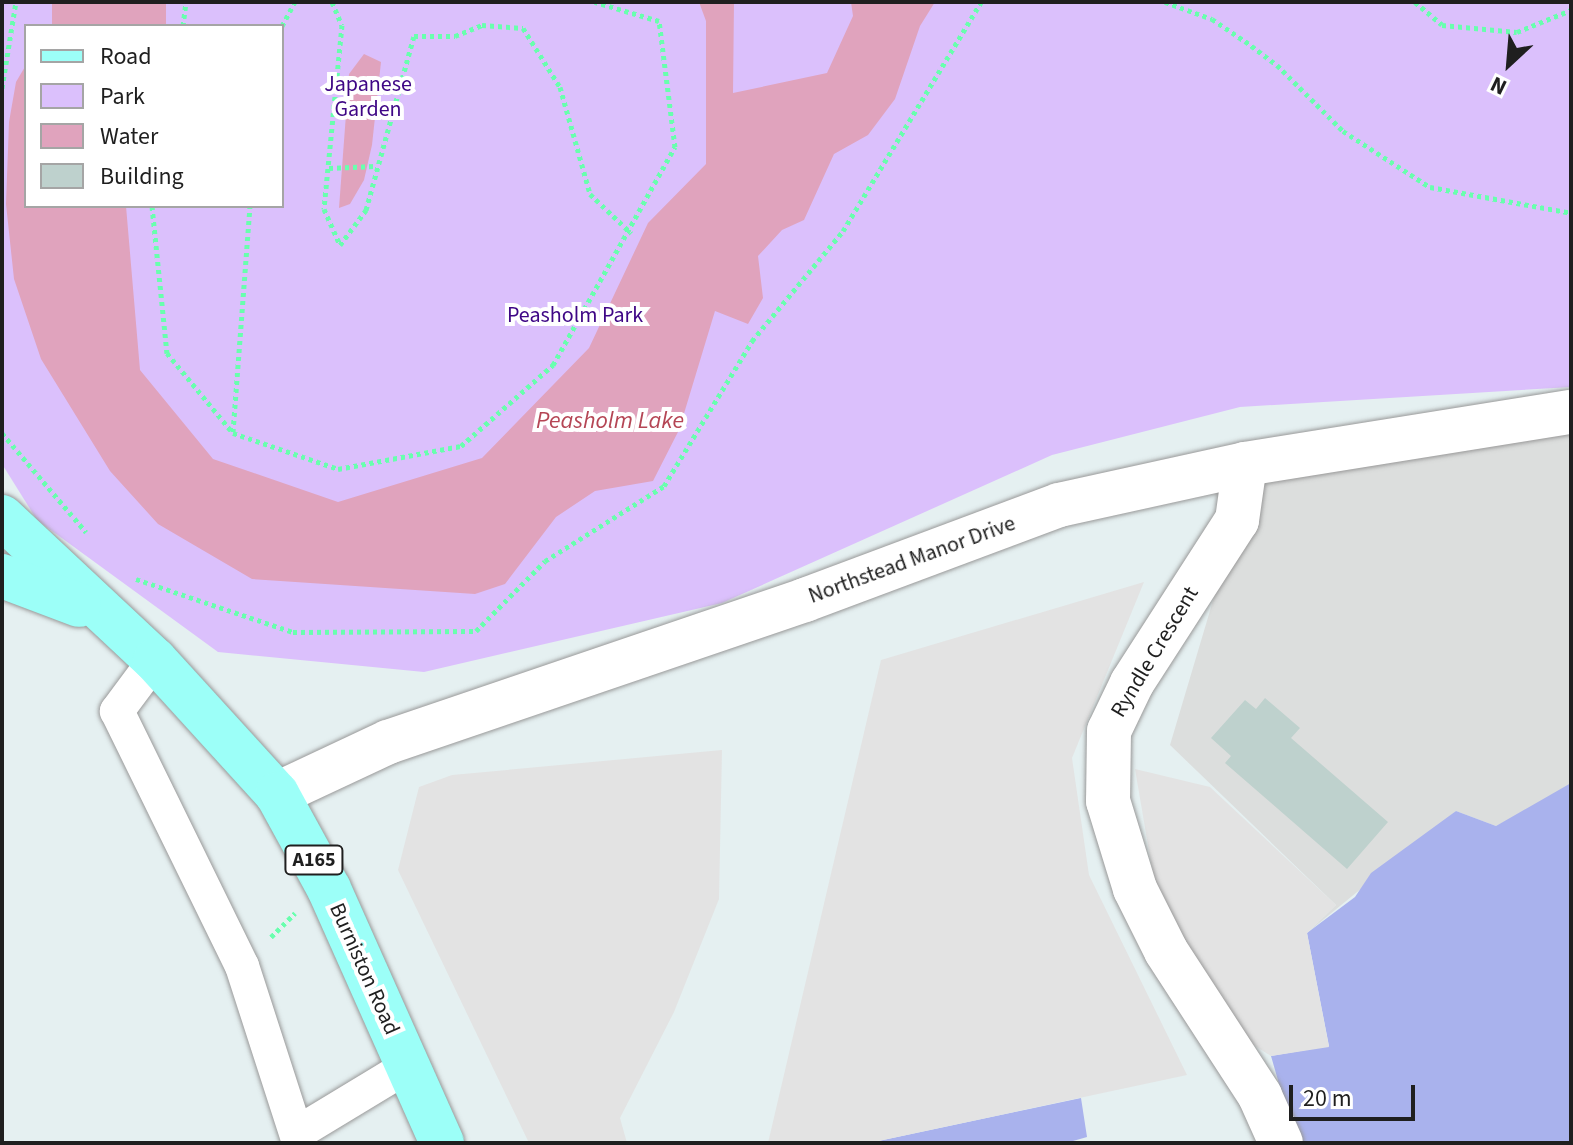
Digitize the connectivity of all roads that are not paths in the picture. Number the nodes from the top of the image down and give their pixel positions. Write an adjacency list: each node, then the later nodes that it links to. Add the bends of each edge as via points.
1 (1571, 412): 2 (street, Northstead Manor Drive)
2 (1245, 464): 7 (street, Northstead Manor Drive, via 1059,505 805,600 388,742); 11 (street, Ryndle Crescent, via 1237,520 1132,683 1109,731 1108,801 1135,889 1166,951 1260,1096)
3 (2, 517): 5 (main road, Burniston Road / A165)
4 (2, 576): 5 (main road, Burniston Road / A165)
5 (117, 624): 6 (main road, Burniston Road / A165)
6 (155, 660): 7 (main road, Burniston Road / A165); 9 (street, via 117,711 242,966)
7 (277, 794): 8 (main road, Burniston Road / A165, via 329,889)
8 (408, 1066): 9 (street); 10 (main road, Burniston Road / A165)
9 (299, 1138)
10 (442, 1143)
11 (1281, 1143)

